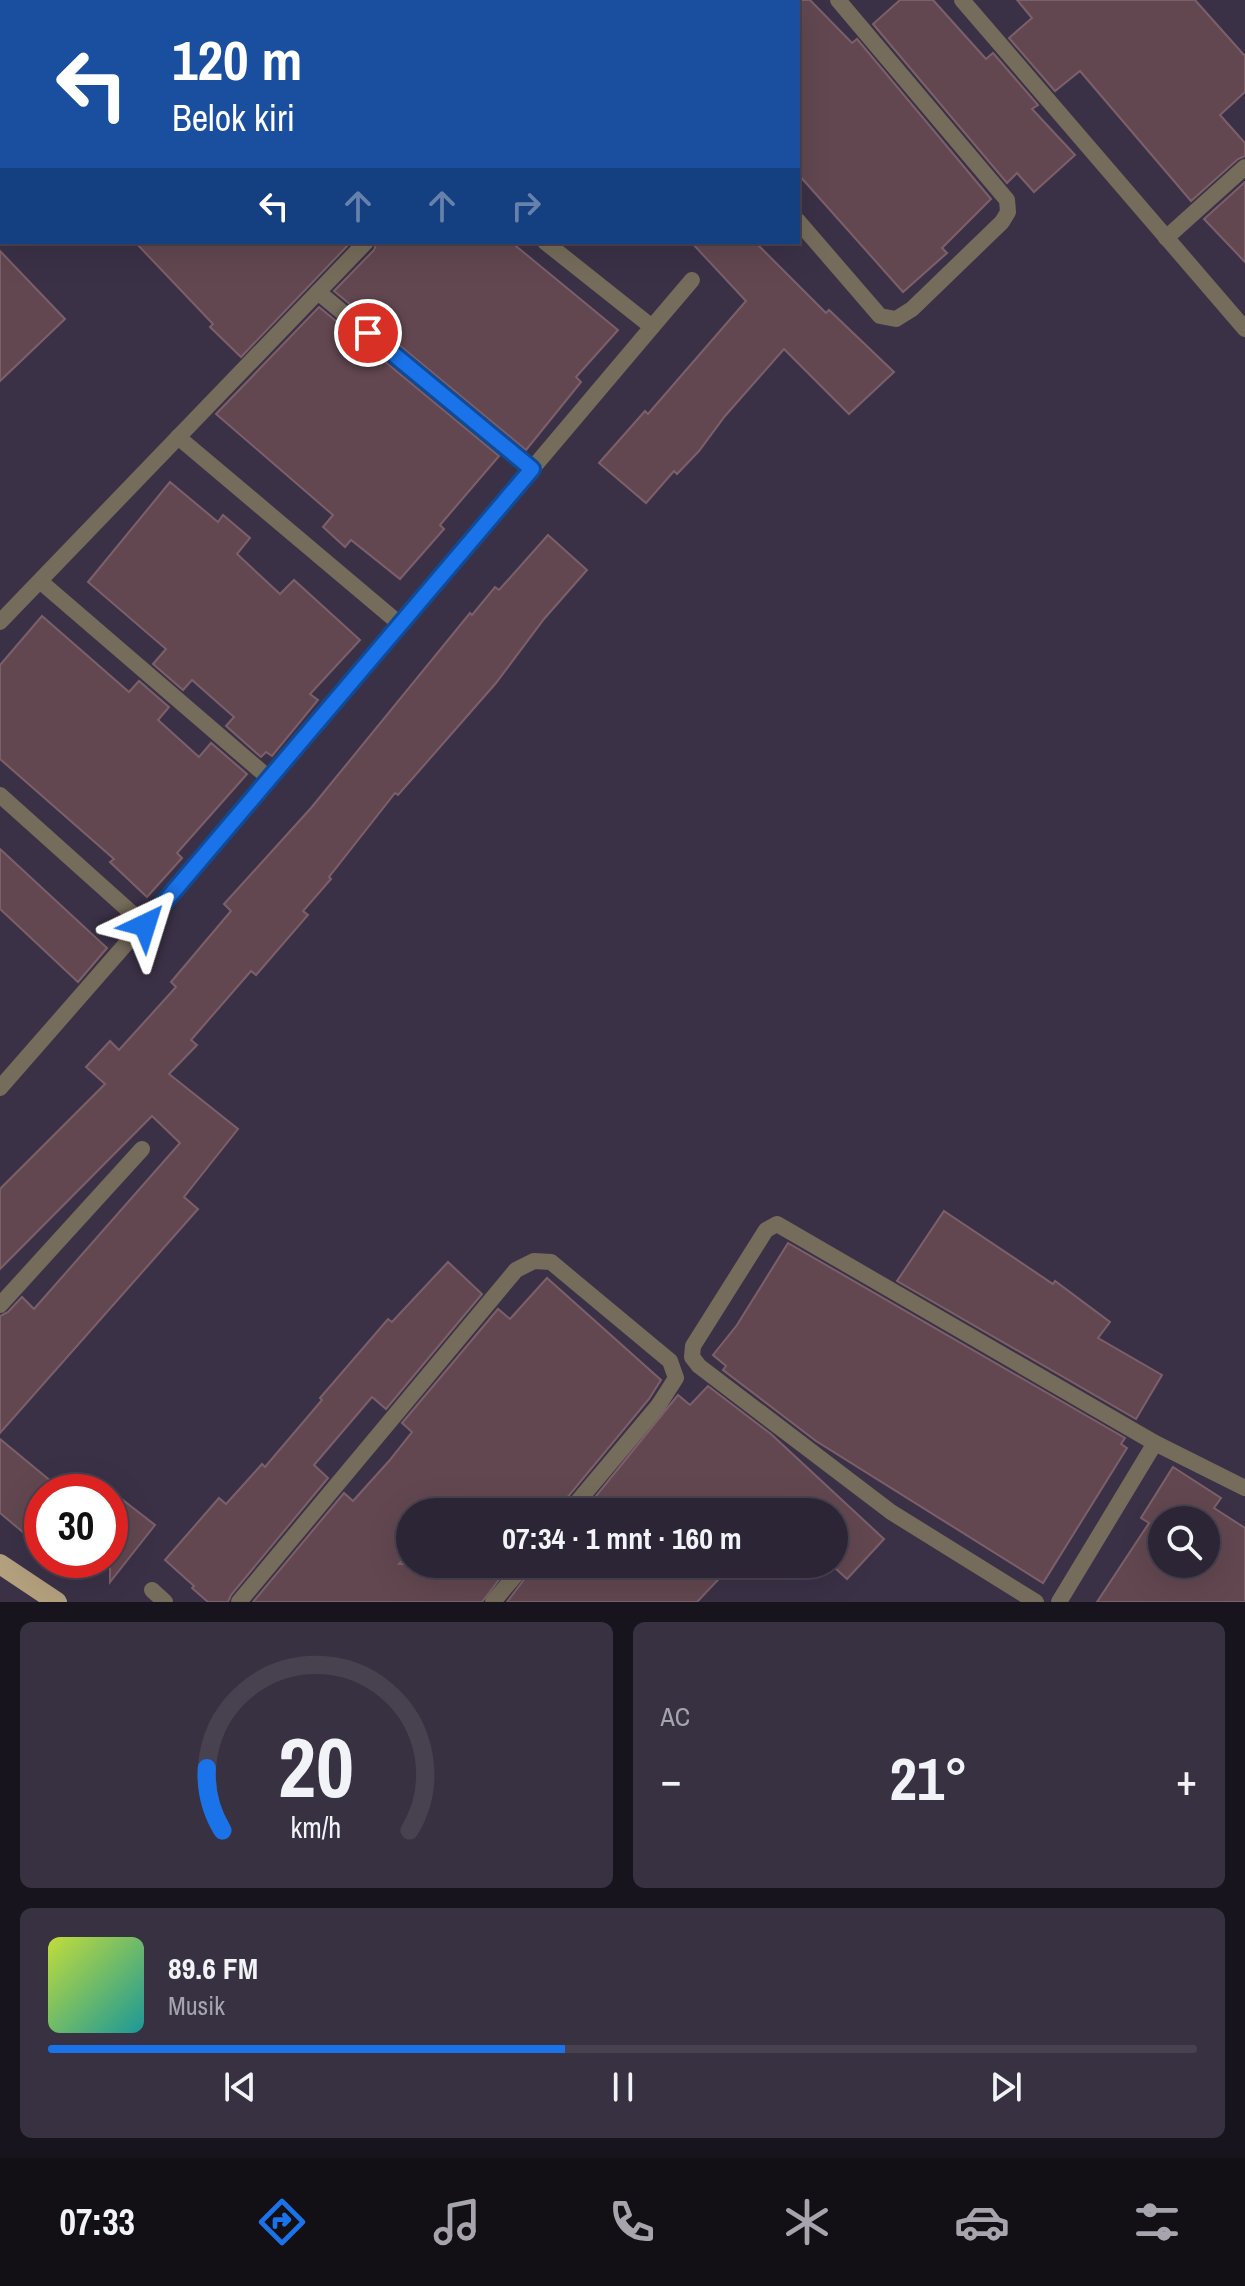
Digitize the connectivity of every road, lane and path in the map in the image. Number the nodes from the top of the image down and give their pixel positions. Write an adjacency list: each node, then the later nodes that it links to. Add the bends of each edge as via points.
1 (838, 0): 4 (street, via 1007,200 1008,212 896,319 880,316)
2 (962, 0): 5 (street)
3 (1245, 167): 5 (street)
4 (800, 223)
5 (1166, 238): 11 (street)
6 (364, 244): 9 (street)
7 (548, 244): 10 (street)
8 (692, 280): 10 (street)
9 (318, 292): 12 (street); 13 (street)
10 (652, 327): 13 (street)
11 (1245, 329)
12 (178, 437): 14 (street); 16 (street)
13 (532, 469): 16 (street)
14 (41, 582): 15 (street); 17 (street)
15 (0, 622)
16 (401, 625): 17 (street)
17 (270, 779): 19 (street)
18 (0, 795): 19 (street)
19 (145, 925): 20 (street)
20 (0, 1088)
21 (142, 1149): 22 (street)
22 (0, 1305)
23 (1155, 1443): 24 (street); 33 (street, via 777,1224 766,1230 693,1346 692,1357 891,1512); 34 (street)
24 (1245, 1488)
25 (581, 1498): 31 (street, via 676,1378 670,1361 551,1262 534,1261 516,1270)
26 (0, 1564): 29 (main road)
27 (513, 1578): 32 (street)
28 (152, 1590): 30 (street)
29 (57, 1602)
30 (165, 1602)
31 (239, 1602)
32 (493, 1602)
33 (1036, 1602)
34 (1059, 1602)

